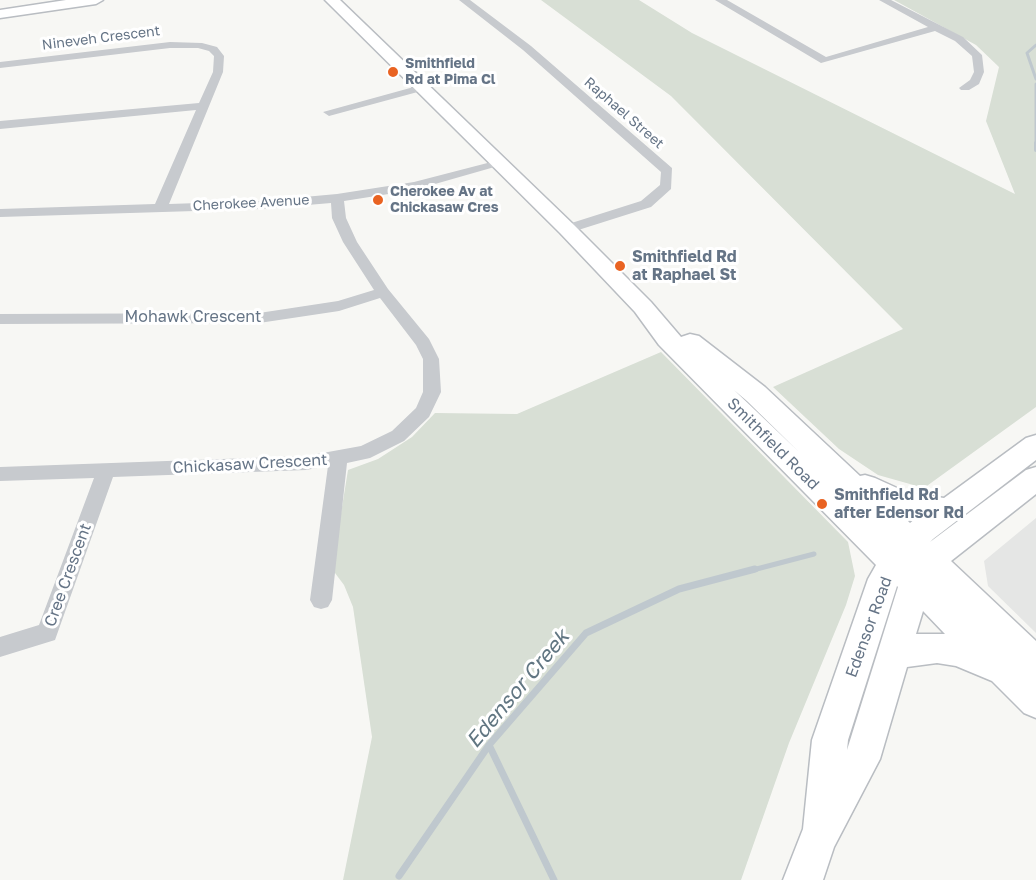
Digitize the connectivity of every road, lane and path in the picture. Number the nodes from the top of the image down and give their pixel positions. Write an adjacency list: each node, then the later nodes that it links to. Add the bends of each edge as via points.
1 (96, 0): 6 (main road)
2 (332, 0): 11 (main road, Smithfield Road)
3 (464, 0): 20 (street, Raphael Street, via 527,48 667,171 666,186 646,204)
4 (720, 0): 7 (street, via 825,61)
5 (884, 0): 7 (street)
6 (0, 14)
7 (937, 27): 12 (street, via 959,39 977,56 979,72 975,82)
8 (218, 38): 9 (street)
9 (206, 46): 10 (street, Nineveh Crescent, via 170,45); 13 (street, via 219,56 220,63)
10 (0, 65)
11 (421, 88): 14 (street); 16 (main road, Smithfield Road)
12 (965, 88)
13 (202, 106): 15 (street); 18 (street)
14 (329, 112)
15 (0, 125)
16 (499, 164): 17 (street, Cherokee Avenue, via 414,186); 20 (main road, Smithfield Road)
17 (337, 198): 18 (street, Cherokee Avenue, via 260,205); 21 (street, Chickasaw Crescent, via 339,218 350,242)
18 (161, 207): 19 (street, Cherokee Avenue)
19 (0, 213)
20 (567, 229): 22 (main road, Smithfield Road)
21 (383, 292): 23 (street, Mohawk Crescent, via 339,306 259,318); 25 (street, Chickasaw Crescent, via 423,343 430,358 432,392 423,412 398,435 364,453)
22 (643, 307): 28 (main road, Smithfield Road, via 756,394); 31 (main road, Smithfield Road, via 668,339)
23 (0, 319)
24 (1036, 445): 30 (main road, Edensor Road)
25 (338, 459): 26 (street, Chickasaw Crescent); 32 (street)
26 (106, 471): 27 (street, Chickasaw Crescent); 33 (street, Cree Crescent, via 47,633)
27 (0, 474)
28 (843, 475): 30 (main road, via 902,503); 31 (main road, Smithfield Road)
29 (1036, 478): 31 (main road, Edensor Road, via 942,550)
30 (949, 510): 31 (main road, Edensor Road)
31 (913, 563): 34 (main road, Edensor Road); 35 (main road, Smithfield Road); 36 (main road, Edensor Road, via 881,586 830,740)
32 (321, 600)
33 (0, 647)
34 (893, 655): 35 (main road, via 937,648 956,651); 36 (main road, Edensor Road, via 862,759)
35 (1030, 682)
36 (818, 838): 37 (main road, Edensor Road)
37 (803, 880)

